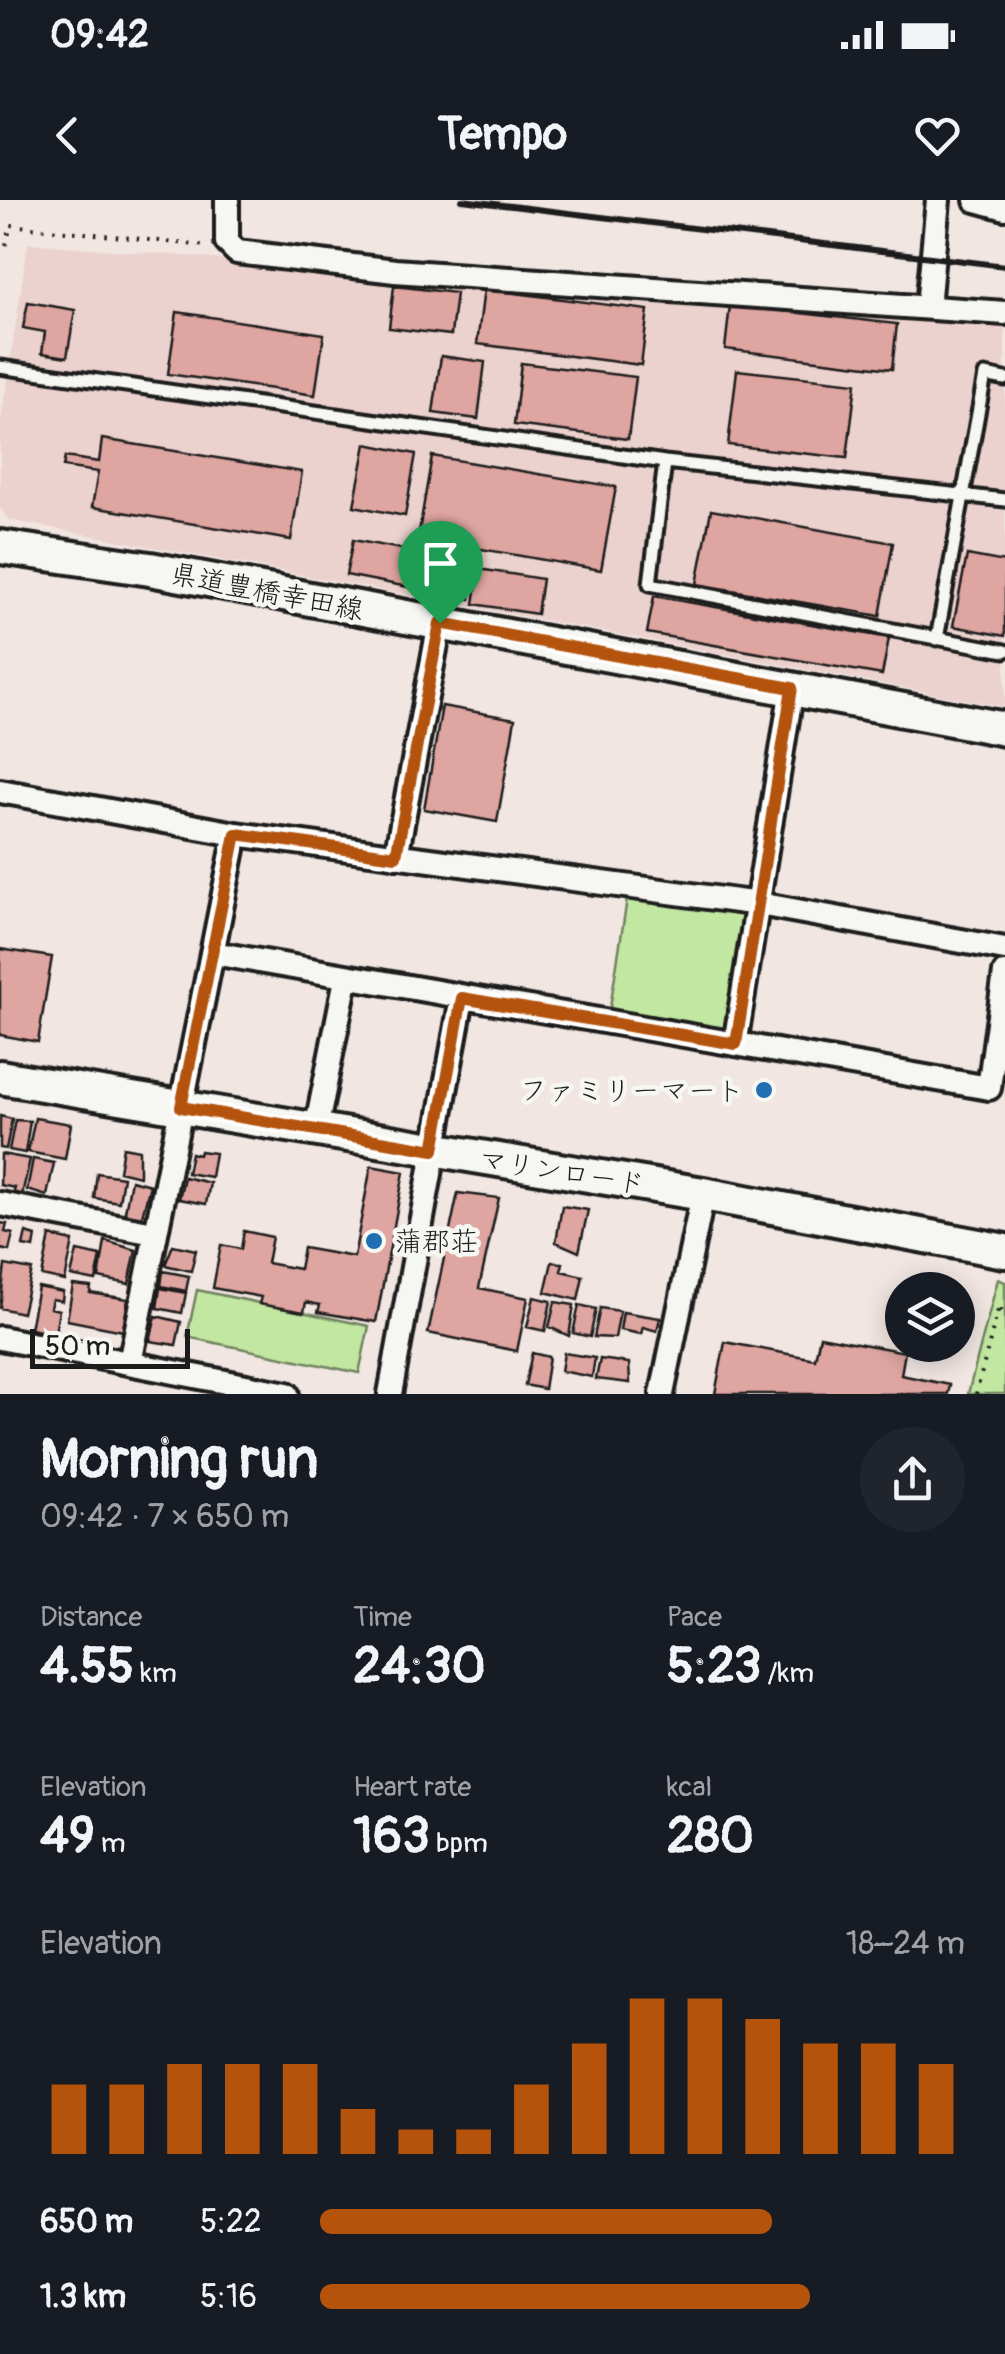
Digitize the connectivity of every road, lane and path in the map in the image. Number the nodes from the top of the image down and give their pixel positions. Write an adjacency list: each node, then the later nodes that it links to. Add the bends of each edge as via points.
1 (227, 200): 6 (street)
2 (938, 200): 7 (street)
3 (976, 200): 4 (street)
4 (1005, 208)
5 (6, 245): 6 (path, via 11,225)
6 (230, 248): 7 (street, via 395,272)
7 (928, 306): 8 (street)
8 (1005, 313)
9 (0, 366): 11 (lane)
10 (1005, 379): 12 (lane, via 984,375)
11 (665, 462): 12 (lane); 16 (lane, via 650,584)
12 (964, 495): 13 (lane); 16 (lane)
13 (1005, 500)
14 (0, 547): 15 (street, 県道豊橋幸田線)
15 (440, 623): 18 (street, 県道豊橋幸田線); 22 (street)
16 (936, 639): 17 (lane)
17 (1005, 651)
18 (792, 688): 19 (street, 県道豊橋幸田線); 23 (street)
19 (1005, 729)
20 (0, 791): 21 (street)
21 (236, 834): 22 (street); 25 (street)
22 (396, 856): 23 (street)
23 (759, 904): 24 (street); 29 (street)
24 (1005, 949)
25 (213, 953): 27 (street); 31 (street)
26 (1005, 974): 29 (street, via 990,1088)
27 (346, 979): 28 (street); 32 (street)
28 (462, 998): 29 (street); 33 (street)
29 (736, 1044)
30 (0, 1077): 31 (street, マリンロード)
31 (181, 1107): 32 (street, マリンロード); 36 (street)
32 (316, 1130): 33 (street, マリンロード)
33 (434, 1150): 34 (street, マリンロード); 42 (street)
34 (703, 1194): 37 (street, マリンロード); 43 (street)
35 (0, 1204): 36 (street)
36 (154, 1234): 40 (street)
37 (1005, 1251)
38 (1005, 1318): 44 (path, via 999,1306)
39 (0, 1338): 40 (street)
40 (130, 1364): 41 (street)
41 (287, 1394)
42 (390, 1394)
43 (662, 1394)
44 (976, 1394)

